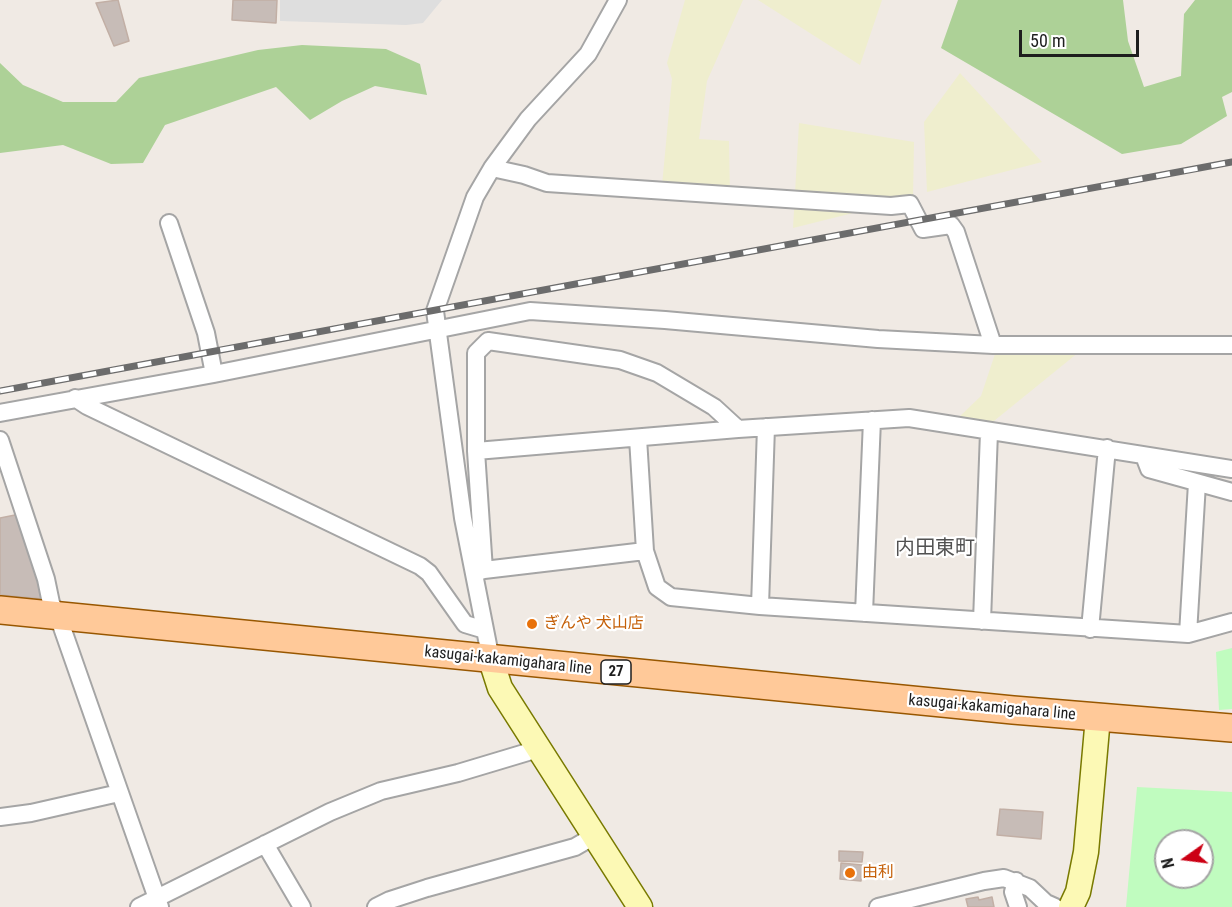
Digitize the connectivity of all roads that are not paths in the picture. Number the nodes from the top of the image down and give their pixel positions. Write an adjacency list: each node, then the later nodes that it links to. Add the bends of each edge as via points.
1 (618, 0): 2 (street, via 588,54 528,119)
2 (492, 168): 4 (street, via 475,197 437,302); 5 (street, via 547,183 891,206 910,204 923,229 951,225 956,232)
3 (170, 223): 7 (street, via 206,333)
4 (437, 328): 5 (street, via 530,311); 7 (street); 23 (street, via 462,507)
5 (993, 345): 6 (street)
6 (1232, 345)
7 (214, 374): 8 (street)
8 (75, 398): 9 (street); 31 (street, via 420,566 465,624)
9 (0, 413)
10 (872, 420): 11 (street); 13 (street, via 909,418); 26 (street)
11 (766, 427): 12 (street); 24 (street)
12 (738, 429): 14 (street); 17 (street, via 714,407 657,373 620,360 488,341 476,353)
13 (989, 432): 16 (street); 28 (street)
14 (638, 438): 17 (street); 22 (street)
15 (0, 440): 27 (street)
16 (1107, 448): 18 (street); 30 (street)
17 (476, 451): 23 (street)
18 (1144, 456): 19 (street); 20 (street, via 1149,469)
19 (1232, 469)
20 (1197, 483): 21 (street); 32 (street)
21 (1232, 492)
22 (645, 550): 23 (street); 24 (street, via 657,587 671,597)
23 (479, 572): 31 (street)
24 (760, 606): 26 (street)
25 (0, 610): 27 (main road, kasugai-kakamigahara line / 27)
26 (864, 613): 28 (street)
27 (58, 616): 33 (main road, kasugai-kakamigahara line / 27); 37 (street)
28 (982, 621): 30 (street)
29 (1232, 622): 32 (street)
30 (1090, 629): 32 (street)
31 (484, 630): 33 (street)
32 (1188, 634)
33 (491, 660): 34 (main road, kasugai-kakamigahara line / 27); 36 (street, via 500,688)
34 (1098, 717): 35 (main road, kasugai-kakamigahara line / 27); 50 (street, via 1086,852)
35 (1232, 728)
36 (538, 749): 39 (street); 40 (street, via 381,791)
37 (119, 793): 38 (street); 42 (street)
38 (0, 817)
39 (594, 836): 45 (street, via 575,847 418,891); 46 (street)
40 (265, 844): 42 (street); 44 (street)
41 (1017, 881): 47 (street, via 984,881); 48 (street, via 1013,892); 49 (street)
42 (159, 903): 43 (street)
43 (139, 907)
44 (302, 907)
45 (376, 907)
46 (640, 907)
47 (879, 907)
48 (1018, 907)
49 (1055, 907)
50 (1071, 907)

